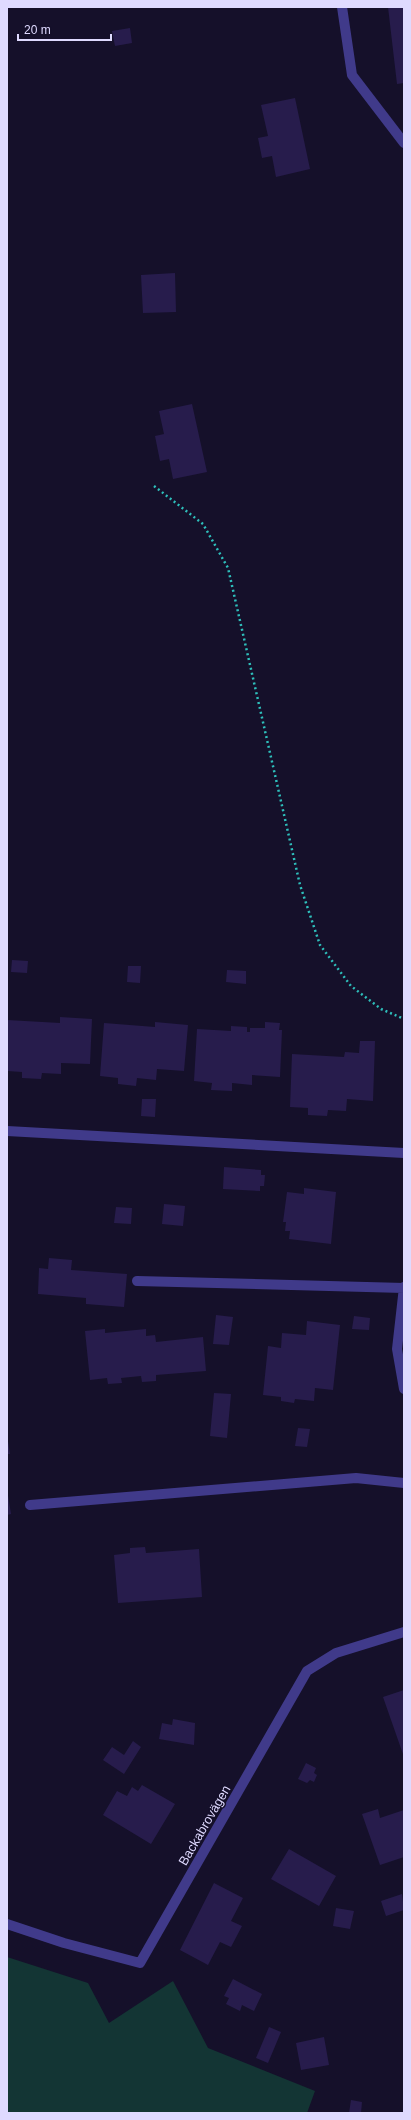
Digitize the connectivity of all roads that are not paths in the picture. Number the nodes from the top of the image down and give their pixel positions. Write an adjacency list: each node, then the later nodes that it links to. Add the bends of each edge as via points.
1 (342, 7): 2 (street, via 352,75)
2 (404, 144)
3 (7, 1131): 4 (street)
4 (404, 1153)
5 (138, 1281): 6 (street)
6 (404, 1288): 7 (street, via 397,1349)
7 (404, 1389)
8 (404, 1483): 9 (street, via 356,1478)
9 (30, 1505)
10 (404, 1632): 11 (street, Backabrovägen, via 336,1653 308,1671 140,1963 64,1943)
11 (7, 1924)

